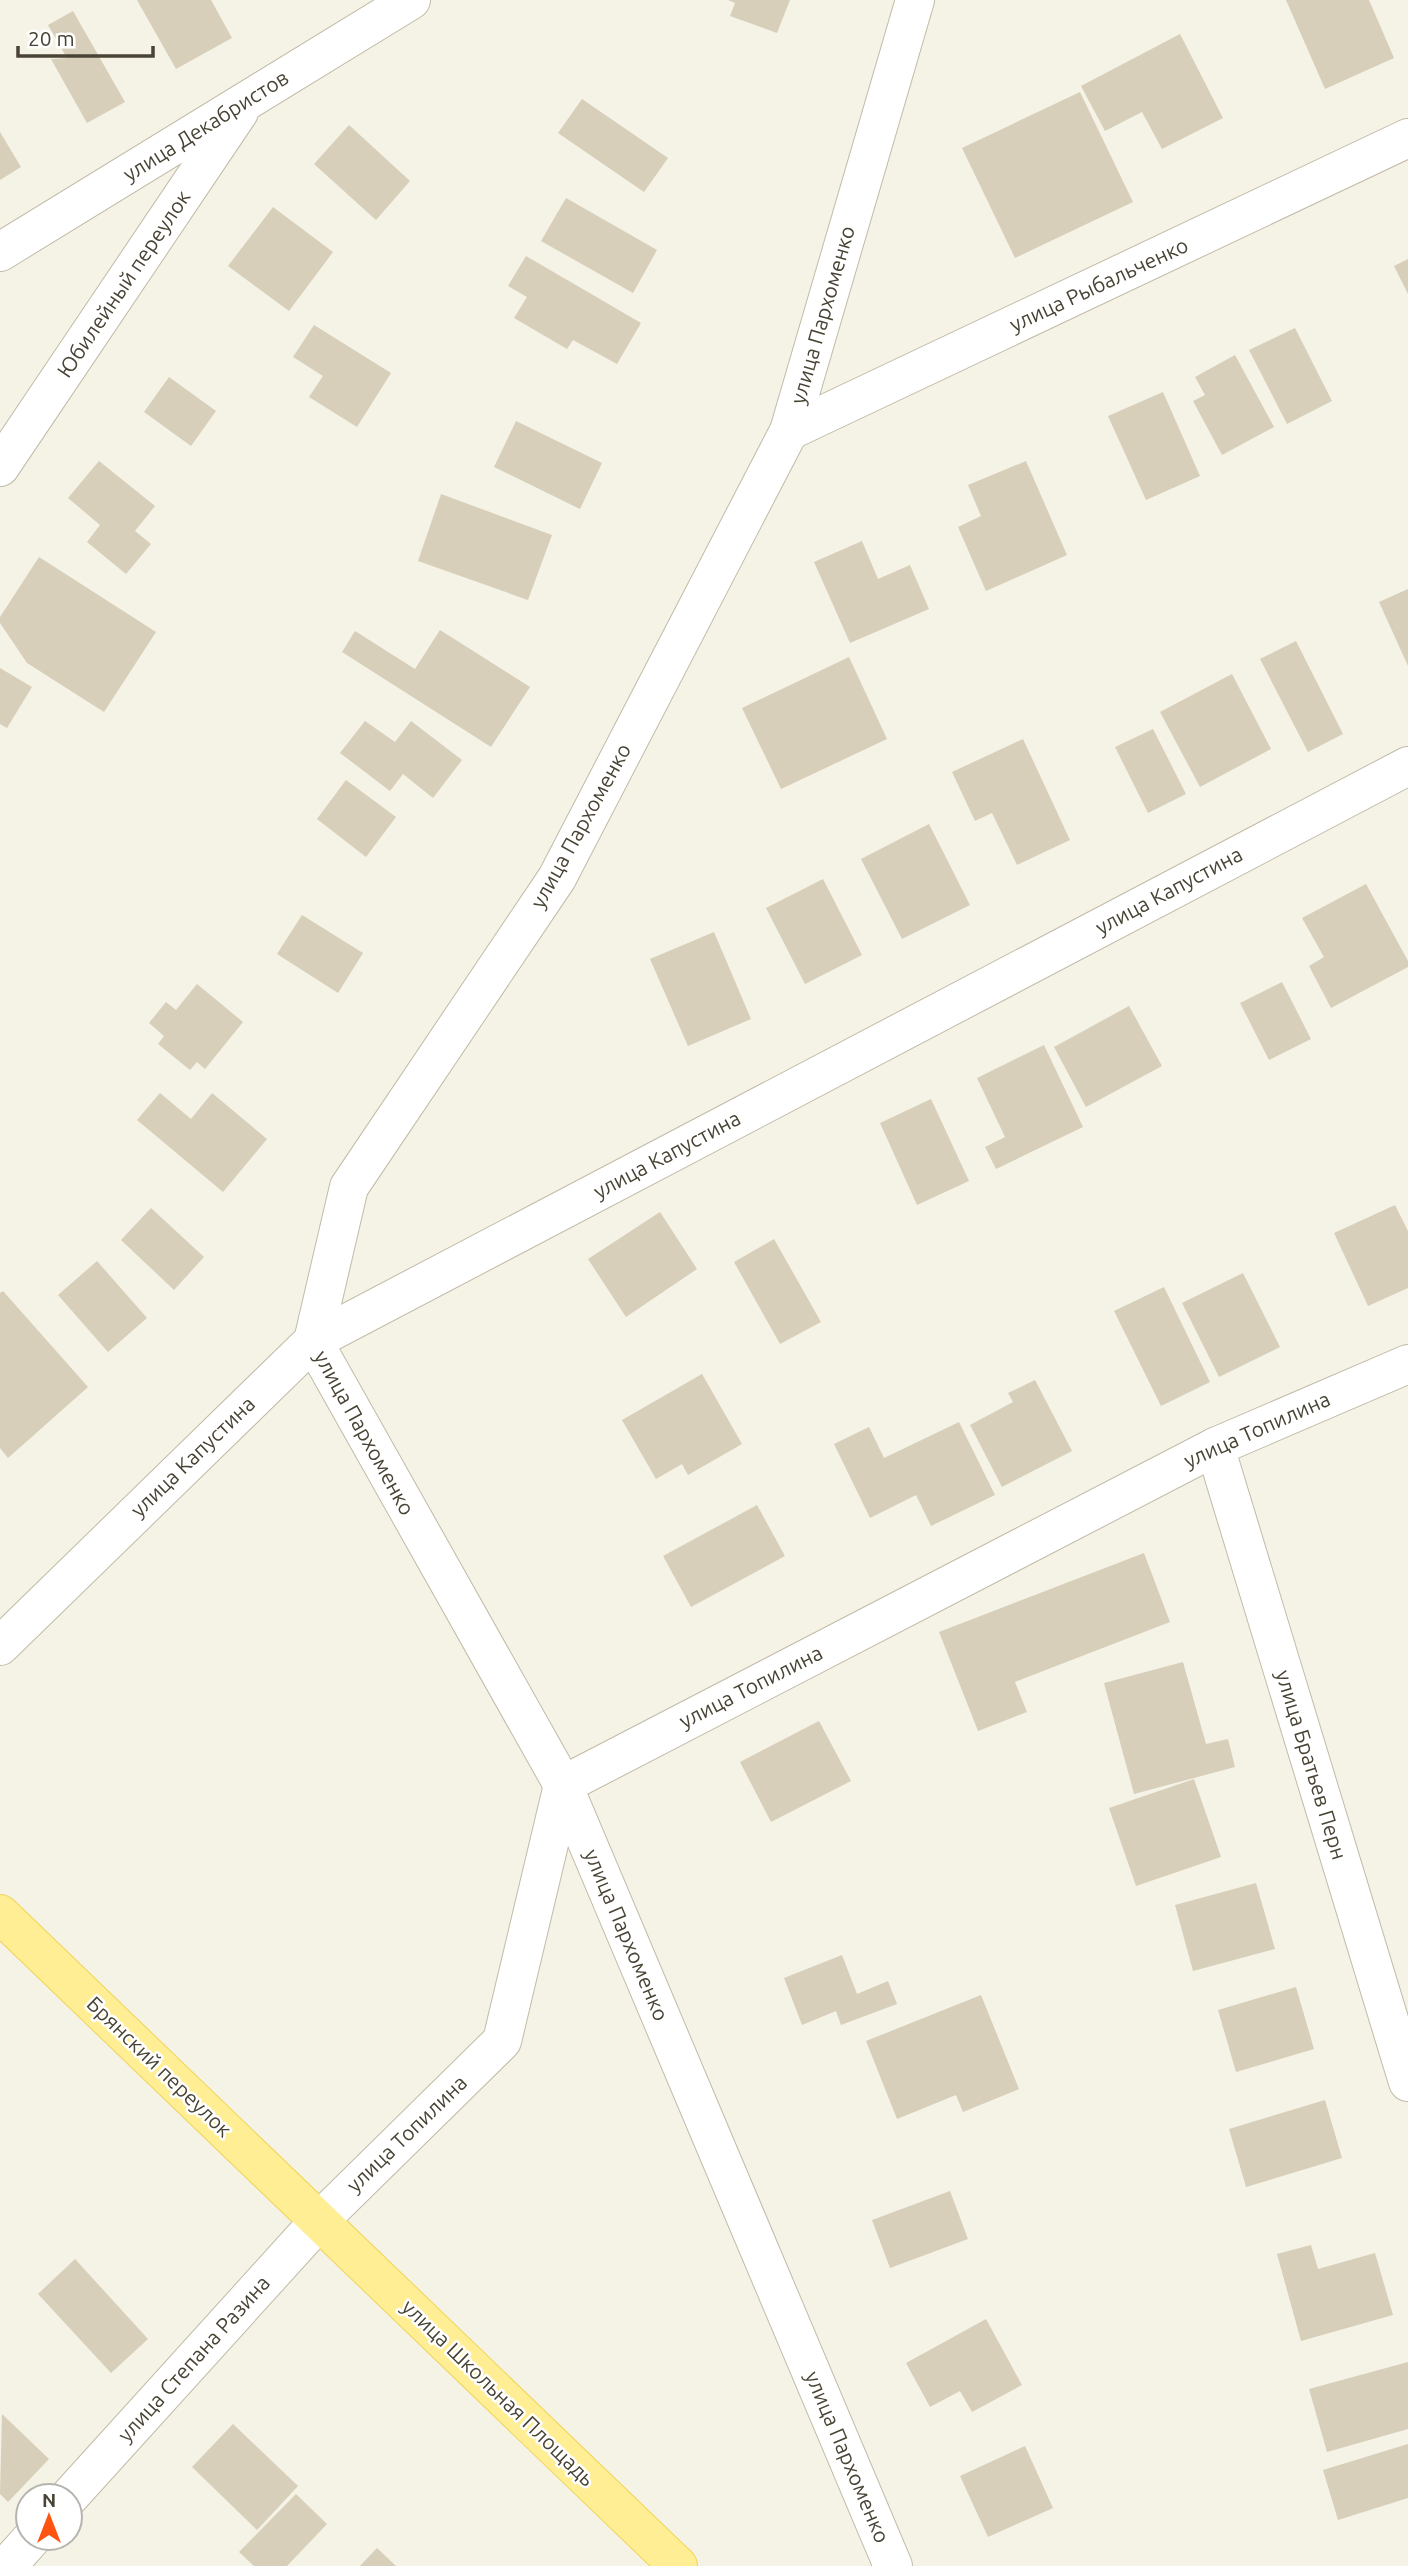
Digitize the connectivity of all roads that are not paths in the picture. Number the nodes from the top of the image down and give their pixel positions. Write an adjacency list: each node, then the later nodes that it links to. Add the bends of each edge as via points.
1 (411, 0): 3 (street, улица Декабристов)
2 (915, 0): 6 (street, улица Пархоменко)
3 (247, 101): 5 (street, улица Декабристов); 7 (street, Юбилейный переулок)
4 (1408, 138): 6 (street, улица Рыбальченко)
5 (0, 253)
6 (789, 431): 9 (street, улица Пархоменко, via 557,878 349,1186)
7 (0, 467)
8 (1408, 766): 9 (street, улица Капустина)
9 (313, 1341): 12 (street, улица Капустина); 13 (street, улица Пархоменко)
10 (1408, 1364): 11 (street, улица Топилина)
11 (1215, 1447): 13 (street, улица Топилина); 15 (street, улица Братьев Перн)
12 (0, 1646)
13 (563, 1785): 16 (street, улица Топилина, via 502,2041); 21 (street, улица Пархоменко)
14 (0, 1914): 16 (main road, Брянский переулок)
15 (1408, 2082)
16 (319, 2221): 17 (street, улица Степана Разина); 20 (main road, улица Школьная Площадь)
17 (83, 2482)
18 (20, 2552): 19 (street)
19 (7, 2566)
20 (678, 2566)
21 (893, 2566)

